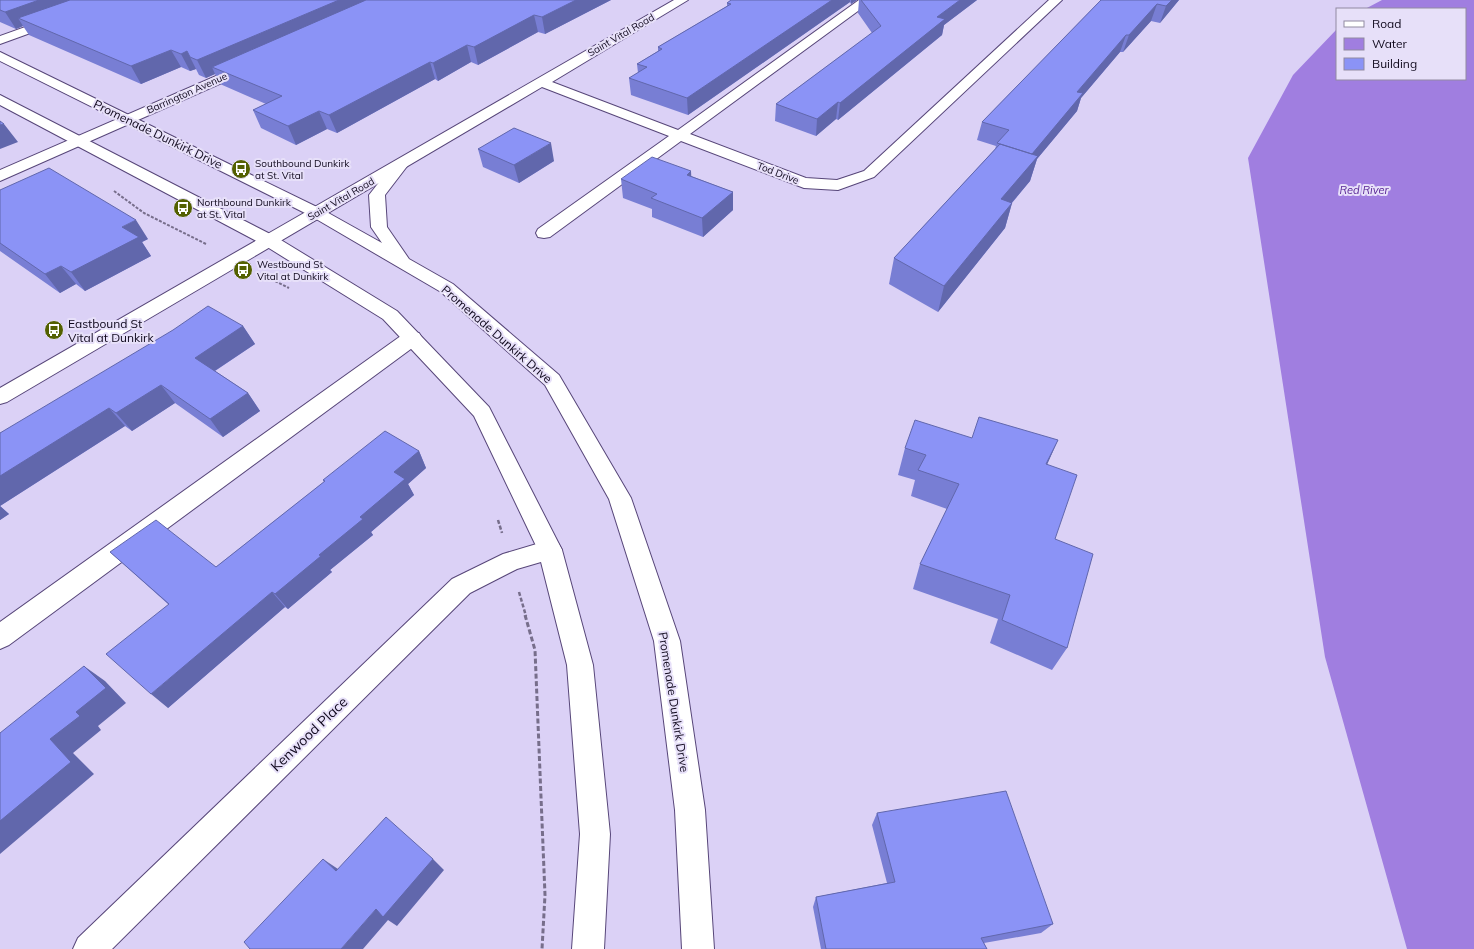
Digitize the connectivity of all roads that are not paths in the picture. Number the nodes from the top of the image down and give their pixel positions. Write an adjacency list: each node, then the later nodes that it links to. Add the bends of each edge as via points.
1 (112, 0): 5 (main road)
2 (682, 0): 8 (main road, Saint Vital Road)
3 (867, 0): 11 (main road)
4 (1056, 0): 11 (main road, Tod Drive, via 869,174 838,185 804,183)
5 (0, 40)
6 (0, 56): 10 (main road, Promenade Dunkirk Drive)
7 (258, 62): 10 (main road, Barrington Avenue)
8 (540, 82): 11 (main road, Tod Drive); 13 (main road, Saint Vital Road)
9 (0, 98): 12 (main road)
10 (128, 119): 12 (main road, Barrington Avenue); 15 (main road, Promenade Dunkirk Drive)
11 (679, 135): 16 (main road)
12 (79, 141): 14 (main road, Barrington Avenue); 17 (main road)
13 (400, 165): 15 (main road, Saint Vital Road); 18 (main road, via 377,195 379,227)
14 (0, 176)
15 (317, 213): 17 (main road, Saint Vital Road); 18 (main road, Promenade Dunkirk Drive)
16 (544, 233)
17 (270, 241): 19 (main road, via 390,315); 20 (main road, Saint Vital Road)
18 (405, 264): 25 (main road, Promenade Dunkirk Drive, via 447,288 552,380 620,498 668,641 690,810)
19 (412, 338): 21 (main road, via 482,412); 22 (main road)
20 (0, 397)
21 (550, 550): 23 (main road, Kenwood Place, via 511,561 461,586); 24 (main road, via 580,665 595,834)
22 (0, 637)
23 (89, 949)
24 (588, 949)
25 (698, 949)

